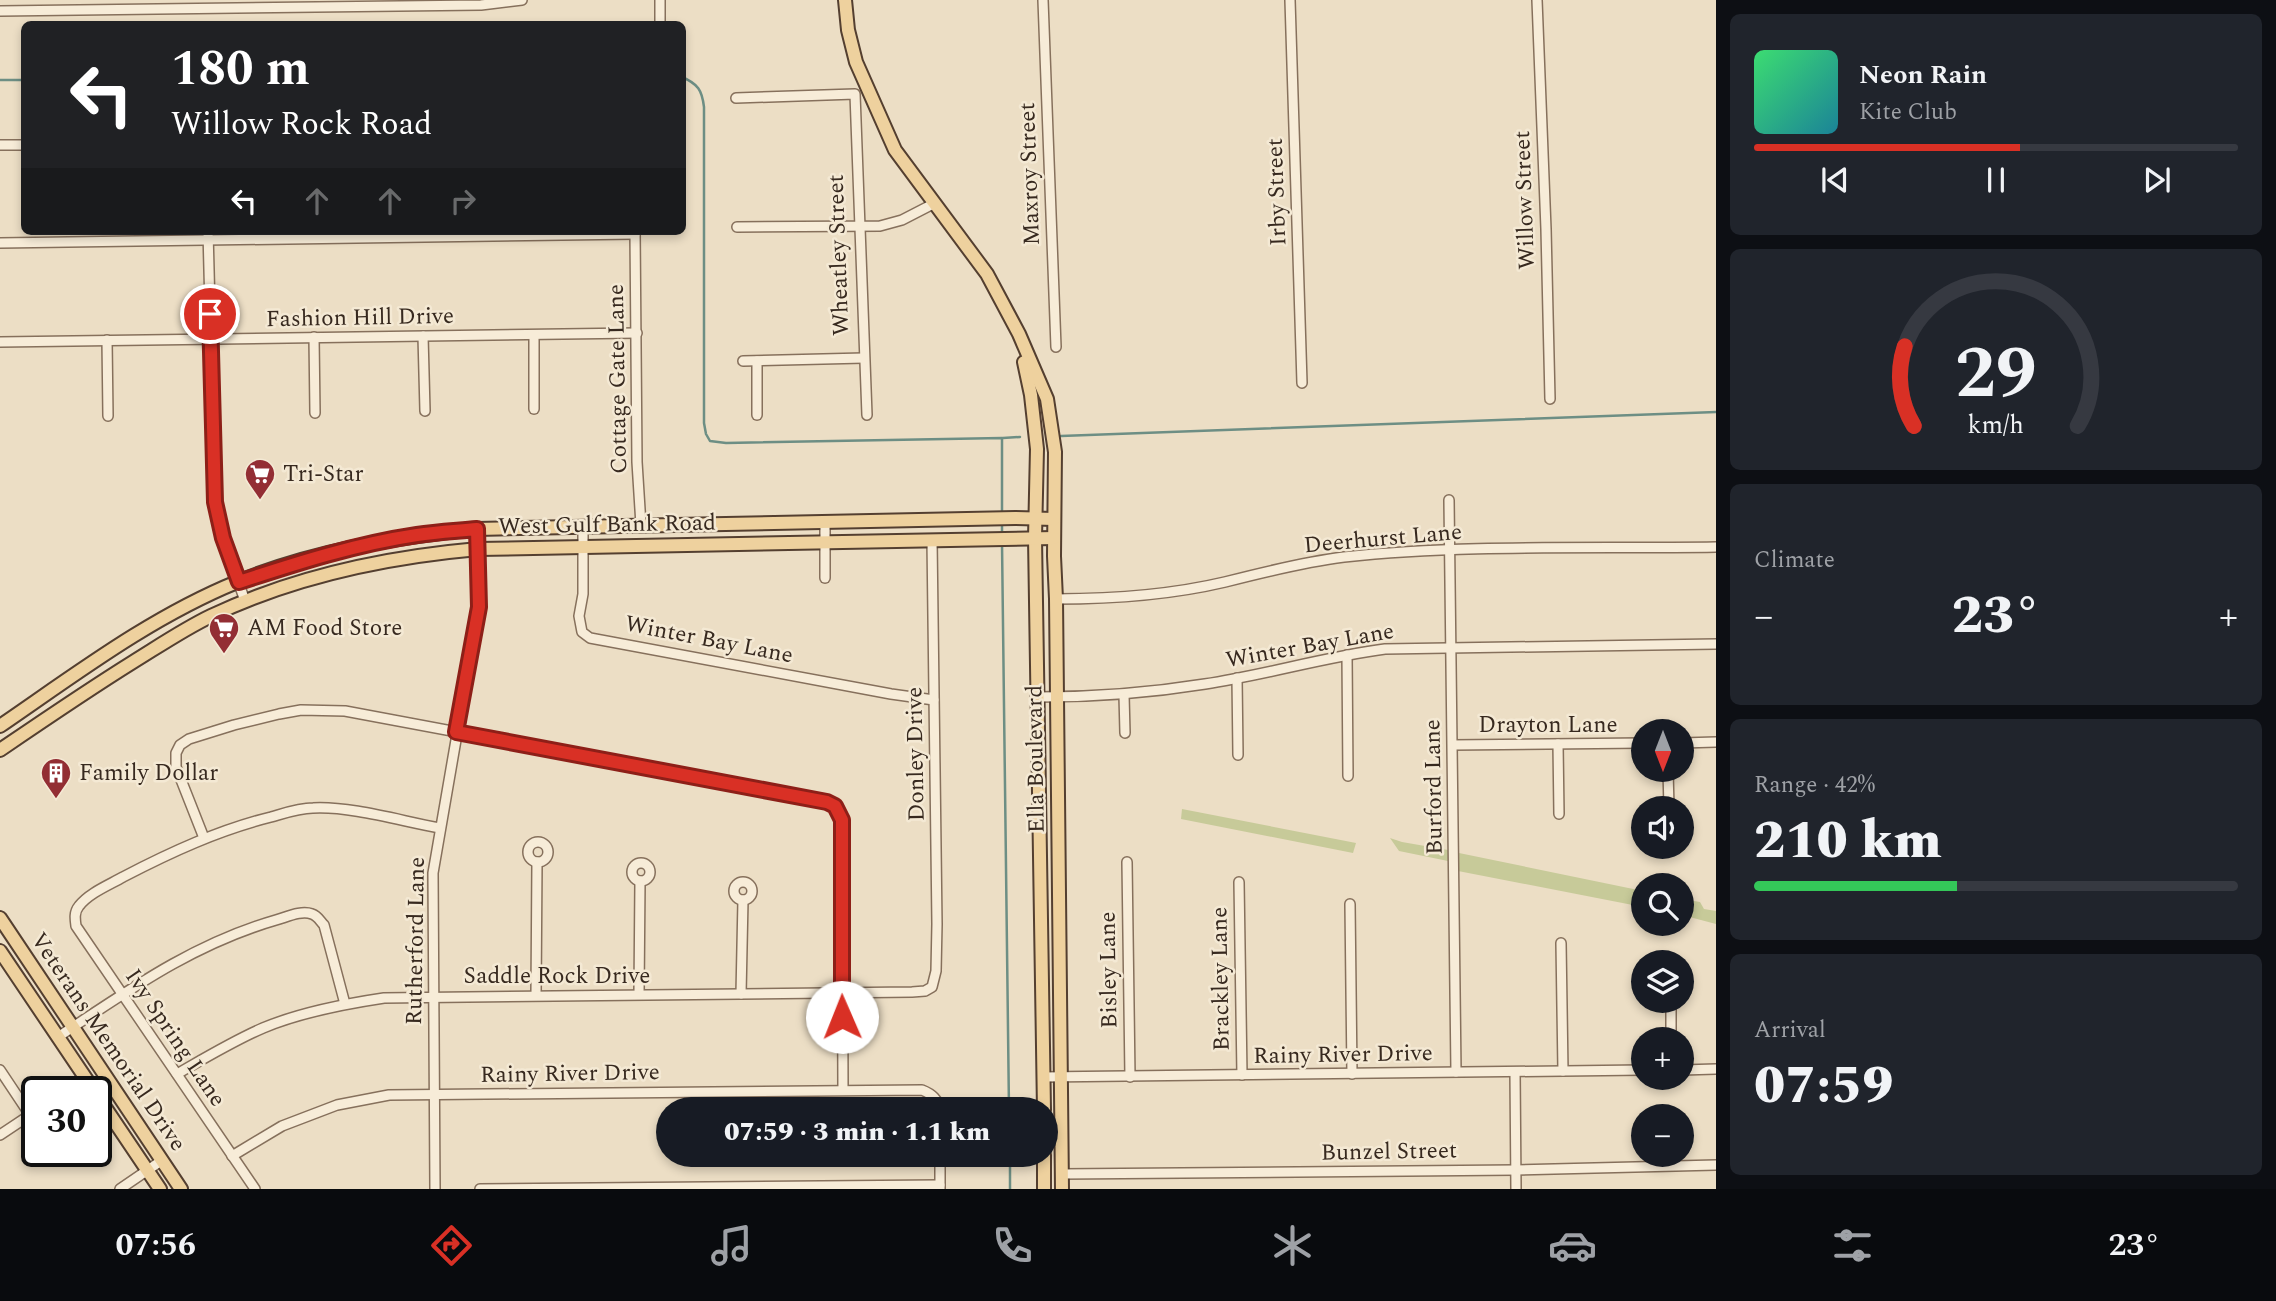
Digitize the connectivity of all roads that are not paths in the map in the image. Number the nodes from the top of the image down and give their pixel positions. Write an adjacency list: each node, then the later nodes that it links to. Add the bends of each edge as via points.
1 (522, 0): 7 (street, via 481,5)
2 (660, 0): 9 (street)
3 (845, 0): 13 (main road, Ella Boulevard, via 856,62 895,150)
4 (1043, 0): 28 (street, Maxroy Street)
5 (1290, 0): 32 (street, Irby Street)
6 (1536, 0): 33 (street, Willow Street)
7 (146, 5): 8 (street)
8 (0, 11)
9 (660, 21)
10 (736, 98): 14 (street, Wheatley Street, via 855,94)
11 (0, 145): 12 (street)
12 (21, 145)
13 (935, 203): 14 (street, via 902,220); 21 (main road, Ella Boulevard, via 987,274)
14 (859, 226): 15 (street); 29 (street, Wheatley Street)
15 (737, 227)
16 (350, 235): 18 (street)
17 (635, 235): 20 (street, Cottage Gate Lane)
18 (208, 236): 19 (street); 25 (street)
19 (0, 243)
20 (636, 333): 22 (street, Fashion Hill Drive); 44 (street, Cottage Gate Lane)
21 (1019, 334): 41 (main road, Ella Boulevard, via 1037,449); 42 (main road, Ella Boulevard, via 1047,399 1055,452)
22 (534, 335): 23 (street, Fashion Hill Drive); 34 (street)
23 (423, 336): 24 (street, Fashion Hill Drive); 35 (street)
24 (314, 337): 25 (street, Fashion Hill Drive); 36 (street)
25 (211, 339): 26 (street, Fashion Hill Drive); 58 (street, via 215,502)
26 (107, 340): 27 (street, Fashion Hill Drive); 39 (street)
27 (0, 342)
28 (1056, 347)
29 (864, 358): 31 (street); 38 (street, Wheatley Street)
30 (744, 361): 31 (street)
31 (757, 361): 37 (street)
32 (1302, 383)
33 (1550, 399)
34 (534, 409)
35 (425, 411)
36 (315, 413)
37 (757, 415)
38 (867, 415)
39 (108, 416)
40 (1449, 500): 55 (street, Burford Lane)
41 (1035, 519): 42 (main road, West Gulf Bank Road); 43 (main road, West Gulf Bank Road); 47 (main road, Ella Boulevard)
42 (1055, 519): 48 (main road, Ella Boulevard)
43 (825, 523): 44 (main road, West Gulf Bank Road); 50 (street)
44 (641, 526): 45 (main road, West Gulf Bank Road)
45 (583, 527): 46 (main road, West Gulf Bank Road); 52 (street, Winter Bay Lane)
46 (477, 529): 51 (main road, West Gulf Bank Road); 54 (street, Rutherford Lane)
47 (1035, 538): 48 (main road, West Gulf Bank Road); 49 (main road, West Gulf Bank Road); 68 (main road, Ella Boulevard)
48 (1054, 538): 59 (main road, Ella Boulevard)
49 (932, 540): 50 (main road, West Gulf Bank Road); 70 (street, Donley Drive)
50 (825, 542): 52 (main road, West Gulf Bank Road); 57 (street)
51 (365, 545): 56 (main road); 58 (main road, West Gulf Bank Road)
52 (584, 547): 54 (main road, West Gulf Bank Road); 70 (street, Winter Bay Lane, via 579,625 590,638)
53 (1716, 547): 55 (street, Deerhurst Lane)
54 (478, 549): 56 (main road, West Gulf Bank Road); 72 (street, Rutherford Lane, via 479,607)
55 (1451, 550): 59 (street, Deerhurst Lane, via 1327,560 1158,593); 62 (street, Burford Lane)
56 (370, 563): 60 (main road, West Gulf Bank Road)
57 (825, 578)
58 (239, 582): 60 (street); 64 (main road, West Gulf Bank Road, via 145,629)
59 (1056, 599): 69 (main road, Ella Boulevard)
60 (245, 601): 66 (main road, West Gulf Bank Road, via 192,626)
61 (1716, 644): 62 (street, Winter Bay Lane)
62 (1451, 647): 63 (street, Winter Bay Lane); 78 (street, Burford Lane)
63 (1347, 655): 65 (street, Winter Bay Lane); 81 (street)
64 (75, 675): 66 (main road); 71 (main road, West Gulf Bank Road)
65 (1237, 678): 67 (street, Winter Bay Lane); 80 (street)
66 (86, 691): 79 (main road, West Gulf Bank Road)
67 (1124, 695): 69 (street, Winter Bay Lane); 73 (street)
68 (1039, 697): 69 (street, Winter Bay Lane); 115 (main road, Ella Boulevard)
69 (1056, 697): 116 (main road, Ella Boulevard)
70 (934, 700): 94 (street, Donley Drive)
71 (0, 726)
72 (456, 732): 83 (street, Rutherford Lane); 84 (street, via 321,709 279,714 190,739 180,745 175,760); 95 (street, via 828,802 842,820)
73 (1125, 733)
74 (1716, 742): 76 (street)
75 (1631, 743): 77 (street, Drayton Lane)
76 (1694, 743)
77 (1558, 744): 78 (street, Drayton Lane); 82 (street)
78 (1453, 745): 109 (street, Burford Lane)
79 (0, 750)
80 (1238, 755)
81 (1348, 776)
82 (1559, 814)
83 (440, 828): 84 (street, via 313,808 248,822); 100 (street, Rutherford Lane, via 433,873)
84 (204, 838): 96 (street, Ivy Spring Lane, via 116,881 79,905 76,926)
85 (537, 862): 99 (street)
86 (1127, 862): 117 (street, Bisley Lane)
87 (640, 881): 97 (street)
88 (1239, 882): 113 (street, Brackley Lane)
89 (743, 900): 98 (street)
90 (1350, 904): 112 (street)
91 (1, 920): 102 (main road, Veterans Memorial Drive)
92 (1561, 943): 108 (street)
93 (0, 951): 103 (main road, Veterans Memorial Drive)
94 (936, 967): 95 (street, Saddle Rock Drive, via 935,981 925,991)
95 (842, 993): 98 (street, Saddle Rock Drive); 118 (street)
96 (122, 994): 101 (street, via 227,936 310,913 324,925); 102 (street); 111 (street, Ivy Spring Lane)
97 (639, 994): 98 (street, Saddle Rock Drive); 99 (street, Saddle Rock Drive)
98 (741, 994)
99 (536, 995): 100 (street, Saddle Rock Drive)
100 (434, 996): 101 (street, Saddle Rock Drive); 119 (street, Rutherford Lane)
101 (345, 1004): 111 (street, Saddle Rock Drive, via 266,1027)
102 (73, 1027): 103 (street); 125 (main road, Veterans Memorial Drive)
103 (58, 1037): 114 (main road, Veterans Memorial Drive)
104 (1716, 1069): 107 (street)
105 (0, 1070): 123 (street, via 30,1115)
106 (1631, 1070): 108 (street, Rainy River Drive)
107 (1694, 1070)
108 (1563, 1071): 110 (street, Rainy River Drive)
109 (1455, 1072): 110 (street, Rainy River Drive); 112 (street, Rainy River Drive)
110 (1515, 1072): 130 (street)
111 (177, 1074): 124 (street, Ivy Spring Lane)
112 (1352, 1074): 113 (street, Rainy River Drive)
113 (1241, 1075): 117 (street, Rainy River Drive)
114 (84, 1076)
115 (1043, 1077): 116 (street, Rainy River Drive); 121 (main road, Ella Boulevard)
116 (1060, 1077): 117 (street, Rainy River Drive); 131 (main road, Ella Boulevard)
117 (1130, 1077)
118 (843, 1090): 119 (street, Rainy River Drive); 120 (street, Rainy River Drive, via 921,1090)
119 (435, 1095): 124 (street, Rainy River Drive, via 389,1095 337,1105 282,1126); 137 (street, Rutherford Lane)
120 (934, 1097)
121 (1044, 1097)
122 (112, 1117): 129 (main road, Veterans Memorial Drive)
123 (0, 1135)
124 (232, 1156): 136 (street, Ivy Spring Lane)
125 (161, 1161): 129 (street); 135 (main road, Veterans Memorial Drive)
126 (1716, 1165): 130 (street, Bunzel Street)
127 (940, 1167): 132 (street)
128 (1044, 1167): 139 (main road)
129 (148, 1170): 133 (street); 134 (main road, Veterans Memorial Drive)
130 (1516, 1170): 131 (street, Bunzel Street); 141 (street)
131 (1062, 1174): 140 (main road, Ella Boulevard)
132 (940, 1187): 138 (street)
133 (120, 1189)
134 (160, 1189)
135 (181, 1189)
136 (255, 1189)
137 (435, 1189)
138 (480, 1189)
139 (1044, 1189)
140 (1062, 1189)
141 (1517, 1189)

